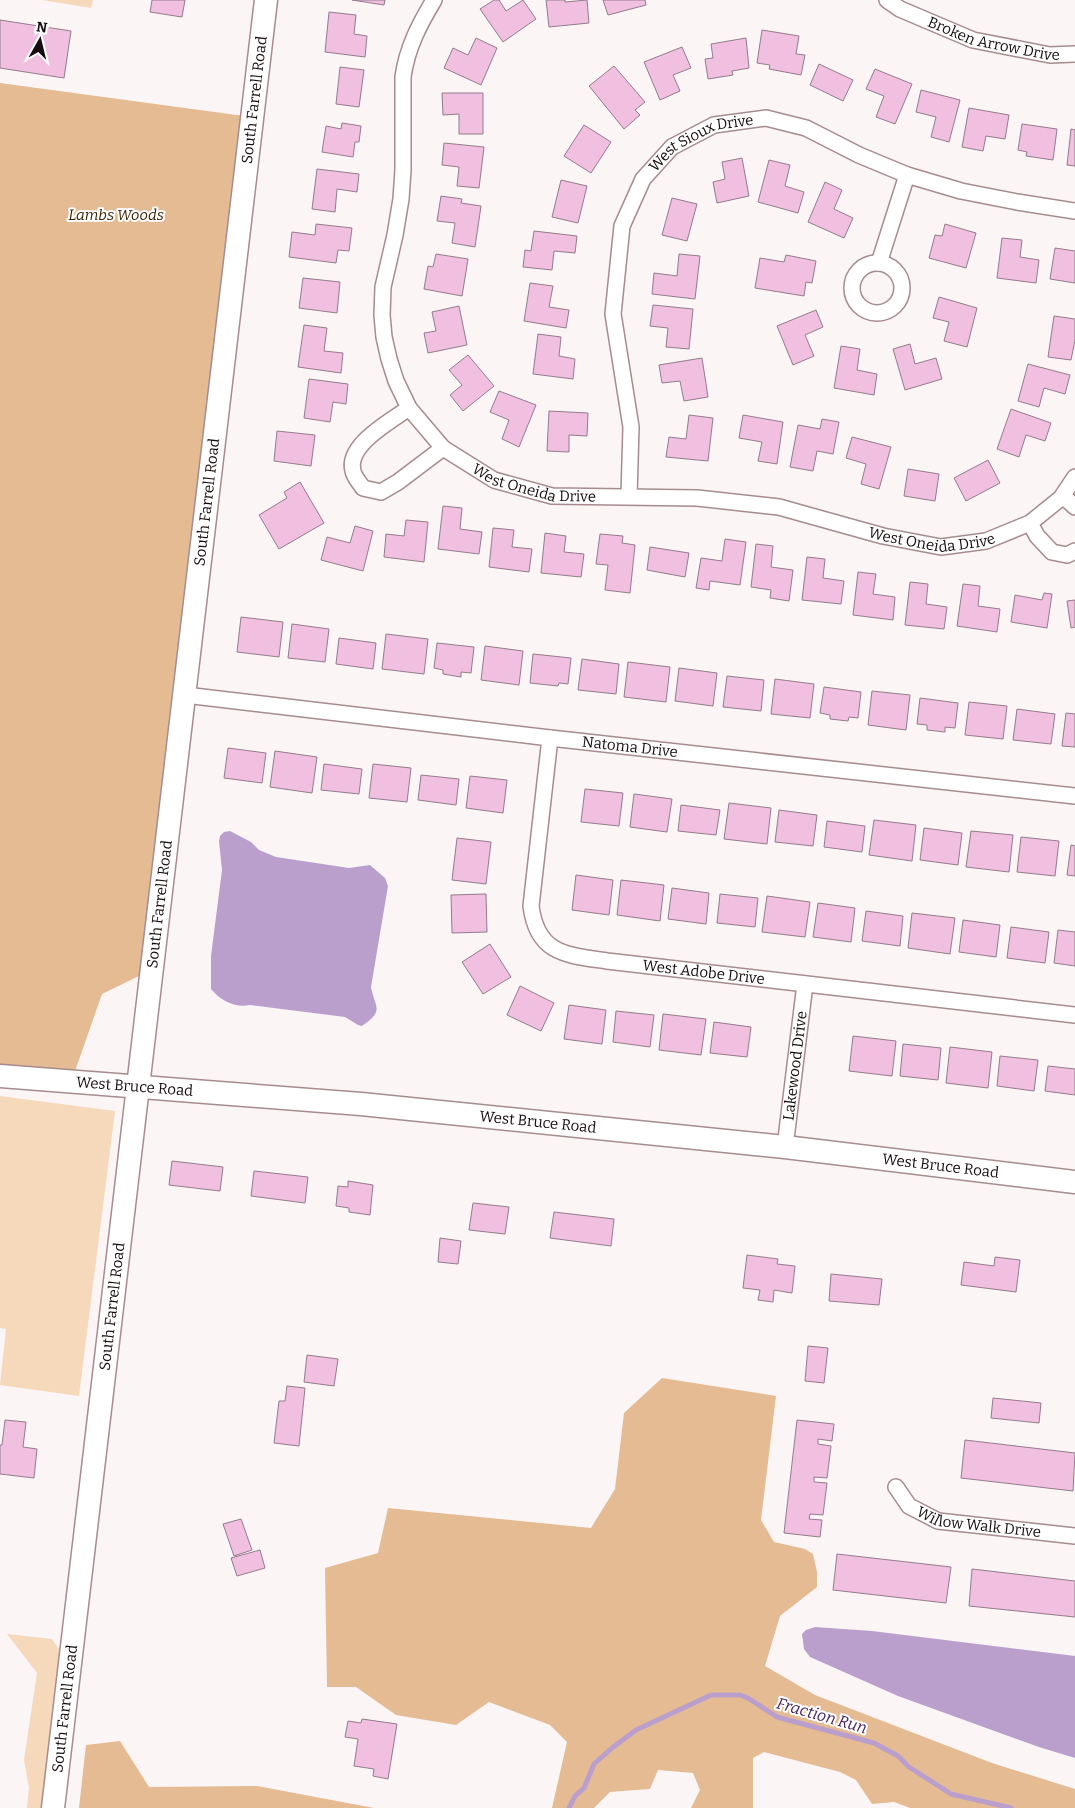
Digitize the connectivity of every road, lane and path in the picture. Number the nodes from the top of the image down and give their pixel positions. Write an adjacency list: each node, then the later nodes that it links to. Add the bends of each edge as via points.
1 (266, 0): 16 (street, South Farrell Road)
2 (434, 0): 8 (street, West Oneida Drive, via 410,44 405,62 401,199 383,287 382,315 387,352)
3 (887, 0): 4 (street, Broken Arrow Drive, via 900,9 973,40 1050,55)
4 (1075, 54)
5 (907, 175): 6 (street, West Sioux Drive, via 961,191); 7 (street); 11 (street, West Sioux Drive, via 806,128 766,118 714,126 672,147 643,180 622,226 613,314 631,427)
6 (1075, 211)
7 (880, 263)
8 (409, 408): 9 (street, West Oneida Drive); 9 (street, via 362,443 352,457 353,472 363,488 381,492)
9 (443, 448): 11 (street, West Oneida Drive, via 494,480 552,496)
10 (1075, 477): 12 (street, West Oneida Drive)
11 (629, 496): 14 (street, West Oneida Drive, via 697,498 779,507 883,536 941,547 986,541)
12 (1063, 496): 13 (street); 14 (street, West Oneida Drive)
13 (1075, 507)
14 (1030, 523): 15 (street, via 1052,552 1068,554)
15 (1075, 551)
16 (185, 695): 17 (street, Natoma Drive); 22 (street, South Farrell Road)
17 (550, 738): 18 (street, Natoma Drive); 19 (street, West Adobe Drive, via 531,906 533,922 548,945 573,956)
18 (1075, 796)
19 (805, 984): 20 (street, West Adobe Drive); 23 (street, Lakewood Drive)
20 (1075, 1015)
21 (0, 1076): 22 (street, West Bruce Road)
22 (138, 1085): 23 (street, West Bruce Road); 27 (street, South Farrell Road)
23 (785, 1147): 24 (street, West Bruce Road)
24 (1075, 1182)
25 (896, 1487): 26 (street, Willow Walk Drive, via 909,1506 938,1521)
26 (1075, 1536)
27 (53, 1808)

